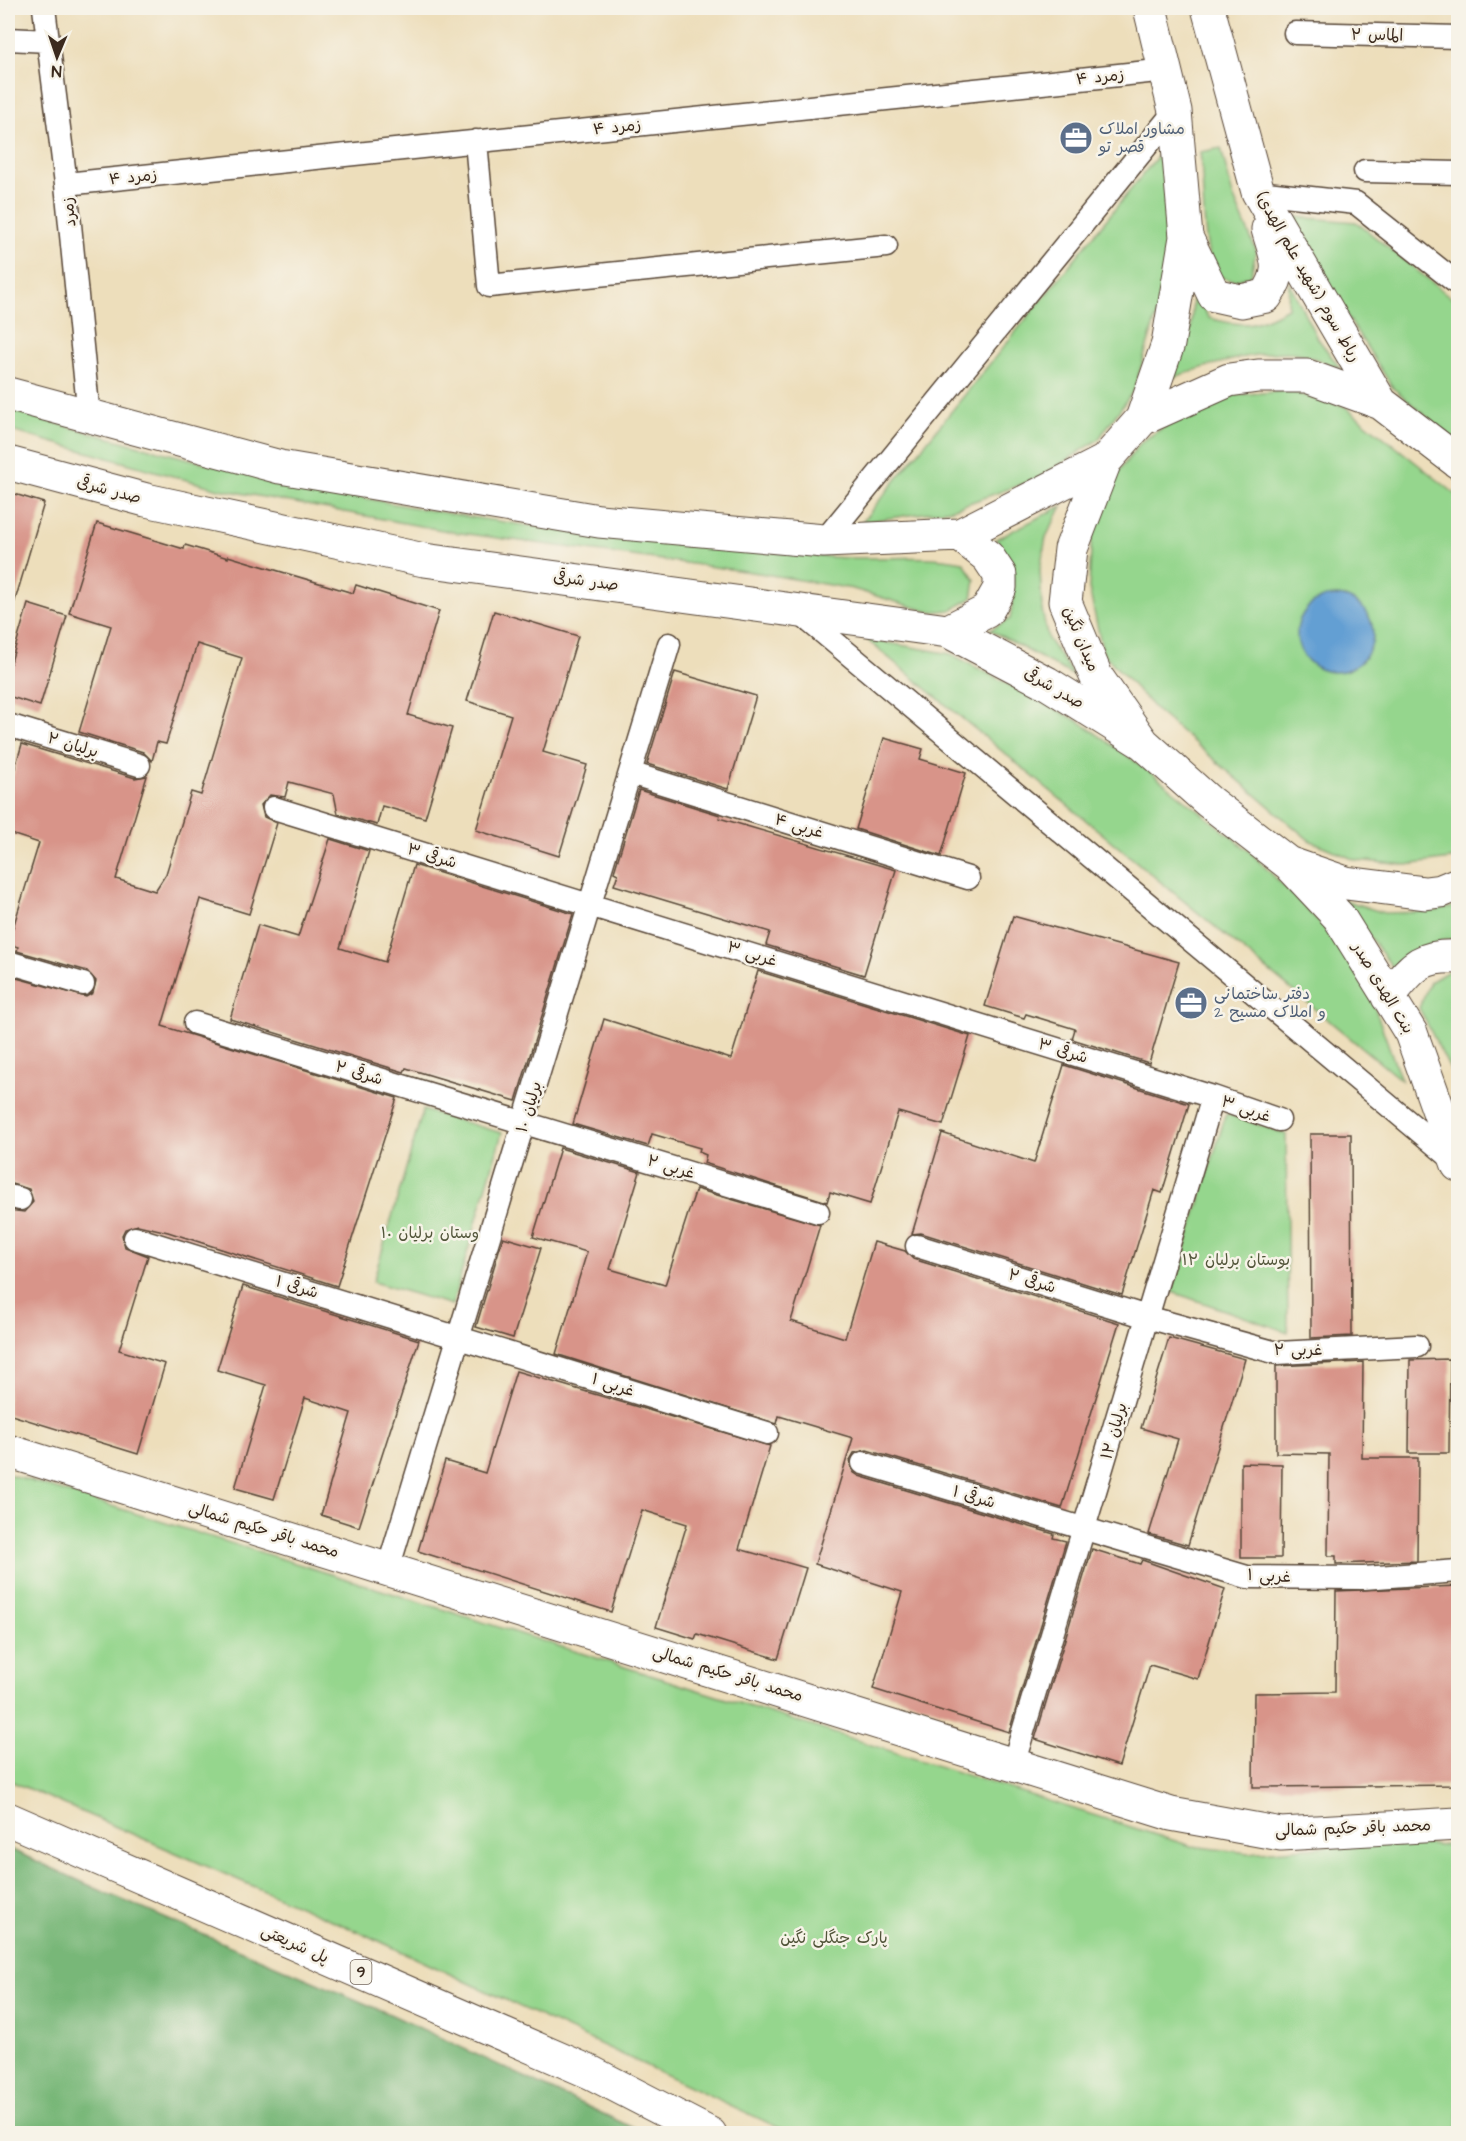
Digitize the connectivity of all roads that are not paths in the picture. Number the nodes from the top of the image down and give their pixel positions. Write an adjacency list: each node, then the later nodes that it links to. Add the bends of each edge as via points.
1 (44, 8): 7 (street, زمرد)
2 (1150, 8): 8 (street)
3 (1208, 8): 14 (street, رباط سوم (شهید علم الهدی))
4 (1295, 33): 5 (street, الماس ۲)
5 (1458, 37)
6 (8, 39): 7 (street)
7 (48, 41): 13 (street, زمرد)
8 (1167, 70): 9 (street); 10 (street, زمرد ۴)
9 (1175, 111): 15 (street); 26 (street)
10 (476, 141): 13 (street, زمرد ۴); 16 (street, via 489,286)
11 (1365, 171): 12 (street)
12 (1458, 173)
13 (66, 184): 20 (street, زمرد)
14 (1258, 192): 15 (street, via 1278,264 1277,280 1266,296 1241,301 1214,295); 17 (street, via 1356,203); 19 (street, رباط سوم (شهید علم الهدی))
15 (1186, 237): 21 (street, via 1168,344)
16 (886, 246)
17 (1458, 284)
18 (8, 394): 20 (street)
19 (1381, 403): 21 (street, میدان نگین, via 1307,376 1258,376 1229,380); 23 (street, میدان نگین)
20 (89, 417): 26 (street, via 280,467 599,521)
21 (1142, 419): 22 (street, میدان نگین)
22 (1105, 461): 25 (street); 31 (street, میدان نگین, via 1071,549 1065,602 1096,676)
23 (1458, 462)
24 (8, 463): 27 (street, صدر شرقی, via 146,500 424,560)
25 (960, 535): 26 (street); 28 (street, via 988,557 1000,575 1000,588 987,611)
26 (824, 541)
27 (795, 609): 28 (street, صدر شرقی); 48 (street)
28 (948, 631): 31 (street, صدر شرقی, via 1047,683)
29 (669, 644): 33 (street, برلیان ۱۰)
30 (8, 725): 32 (street, برلیان ۲)
31 (1143, 743): 35 (street, میدان نگین, via 1208,801)
32 (139, 765)
33 (630, 773): 36 (street, ۴ غربی); 38 (street, برلیان ۱۰)
34 (274, 808): 38 (street, ۳ شرقی)
35 (1288, 863): 37 (street, میدان نگین, via 1346,883 1391,889 1425,893); 42 (street, بنت الهدی صدر, via 1339,917)
36 (968, 878)
37 (1458, 884)
38 (591, 904): 43 (street, ۳ غربی); 47 (street, برلیان ۱۰)
39 (1458, 957): 42 (street, via 1443,956 1415,964)
40 (8, 962): 41 (street)
41 (83, 984)
42 (1388, 997): 48 (street, بنت الهدی صدر, via 1411,1033)
43 (912, 1004): 45 (street, ۳ شرقی)
44 (195, 1023): 47 (street, ۲ شرقی)
45 (1213, 1097): 46 (street, ۳ غربی); 52 (street, برلیان ۱۲)
46 (1279, 1120)
47 (524, 1122): 49 (street, ۲ غربی); 53 (street, برلیان ۱۰)
48 (1458, 1164)
49 (818, 1212)
50 (135, 1238): 53 (street, ۱ شرقی)
51 (917, 1246): 52 (street, ۲ شرقی)
52 (1147, 1317): 54 (street, ۲ غربی, via 1277,1353); 58 (street, برلیان ۱۲)
53 (460, 1336): 55 (street, ۱ غربی); 59 (street, برلیان ۱۰)
54 (1417, 1346)
55 (766, 1433)
56 (8, 1451): 59 (street, محمد باقر حکیم شمالی)
57 (864, 1463): 58 (street, ۱ شرقی)
58 (1085, 1530): 60 (street, ۱ غربی, via 1247,1577 1364,1578); 61 (street, برلیان ۱۲)
59 (388, 1569): 61 (street, محمد باقر حکیم شمالی)
60 (1458, 1571)
61 (1013, 1765): 63 (street, محمد باقر حکیم شمالی, via 1171,1814 1281,1834)
62 (8, 1819): 64 (street, پل شریعتی / 9, via 592,2073)
63 (1458, 1824)
64 (710, 2133)

